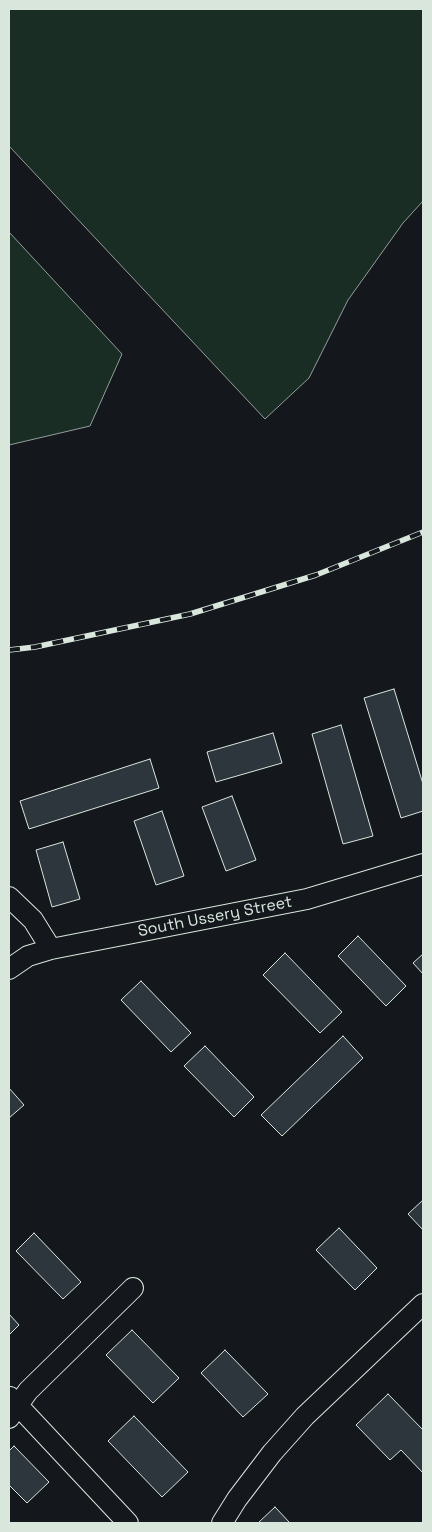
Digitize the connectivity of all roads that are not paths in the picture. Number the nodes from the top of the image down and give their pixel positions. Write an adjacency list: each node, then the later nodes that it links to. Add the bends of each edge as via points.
1 (423, 864): 3 (street, South Ussery Street, via 307,899)
2 (9, 897): 3 (street, via 41,929)
3 (51, 949): 4 (street, South Ussery Street, via 28,956)
4 (9, 969)
5 (133, 1288): 7 (street)
6 (423, 1304): 9 (street, via 340,1380 300,1422 266,1460)
7 (12, 1406): 8 (street)
8 (128, 1523)
9 (222, 1523)

